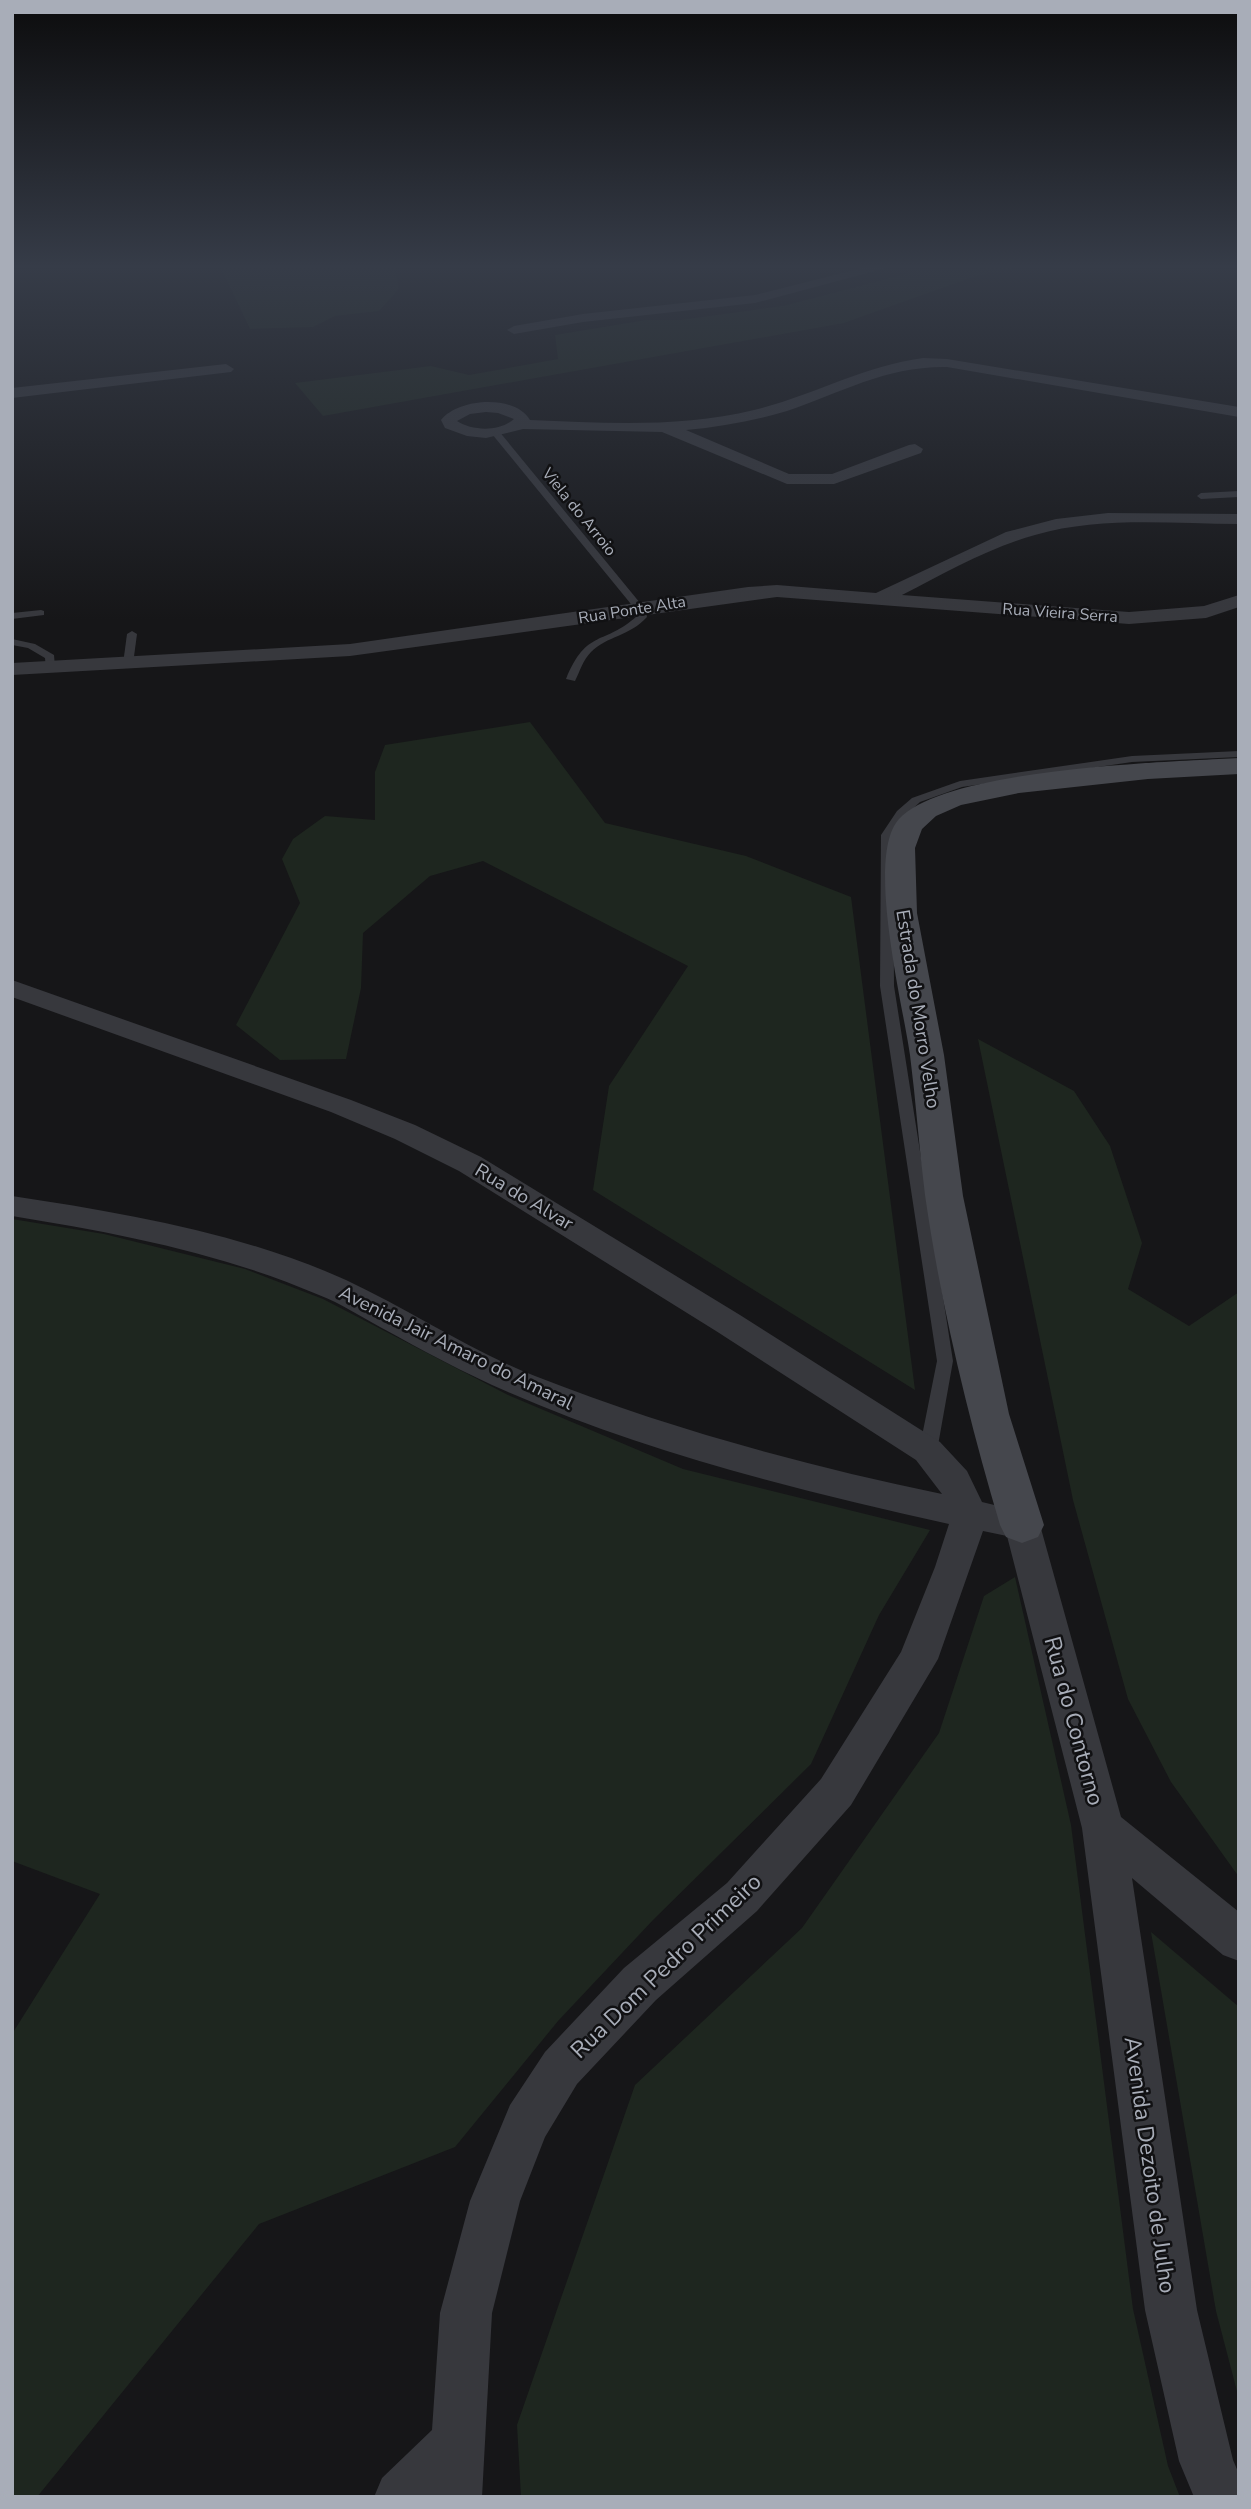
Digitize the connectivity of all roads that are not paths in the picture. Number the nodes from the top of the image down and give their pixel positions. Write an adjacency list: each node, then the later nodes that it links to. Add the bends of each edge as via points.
1 (83, 385): 4 (street)
2 (845, 385): 7 (street, via 759,414)
3 (1079, 385): 5 (street)
4 (12, 393)
5 (1239, 412)
6 (520, 424): 7 (street); 8 (street); 8 (street, via 519,414 499,408 461,411 449,420 457,429)
7 (662, 426): 9 (street, via 787,479 834,479)
8 (495, 432): 15 (lane, Viela do Arroio)
9 (915, 449)
10 (1239, 494): 11 (lane)
11 (1200, 496)
12 (1239, 519): 13 (street, Rua Ponte Alta, via 1066,523 1030,530)
13 (879, 598): 14 (street, Rua Vieira Serra, via 1129,618 1206,612); 15 (street, Rua Ponte Alta, via 777,591)
14 (1239, 601)
15 (640, 609): 20 (street, Rua Ponte Alta, via 350,650); 23 (lane, via 642,617 636,624 584,651)
16 (41, 613): 17 (lane)
17 (12, 616)
18 (132, 634): 20 (lane)
19 (12, 642): 21 (lane, via 50,657)
20 (128, 664): 21 (street, Rua Ponte Alta)
21 (50, 667): 22 (street, Rua Ponte Alta)
22 (12, 669)
23 (571, 679)
24 (1239, 754): 28 (lane, via 1195,753 1100,762 976,780 920,797 896,817 887,835 887,986 945,1361)
25 (1239, 766): 30 (street, Estrada do Morro Velho, via 1019,785 953,798 909,824 900,848 902,913 928,1055 944,1196 988,1414)
26 (12, 988): 28 (street, Rua do Alvar, via 341,1105 470,1164)
27 (12, 1206): 29 (street, Avenida Jair Amaro do Amaral, via 113,1222 254,1257 334,1288 519,1383 589,1412 830,1484)
28 (928, 1451): 29 (street, Rua do Alvar, via 954,1481)
29 (970, 1515): 30 (street, Avenida Jair Amaro do Amaral); 33 (street, Rua Dom Pedro Primeiro, via 918,1659 836,1792 742,1897 640,1984 561,2068 527,2122 495,2201 466,2313)
30 (1022, 1525): 31 (street, Rua do Contorno)
31 (1103, 1828): 32 (street, Rua do Contorno); 36 (street, Avenida Dezoito de Julho, via 1171,2310 1206,2461)
32 (1239, 1940)
33 (456, 2445): 34 (street); 35 (street, Rua Dom Pedro Primeiro)
34 (401, 2497)
35 (455, 2497)
36 (1220, 2497)

